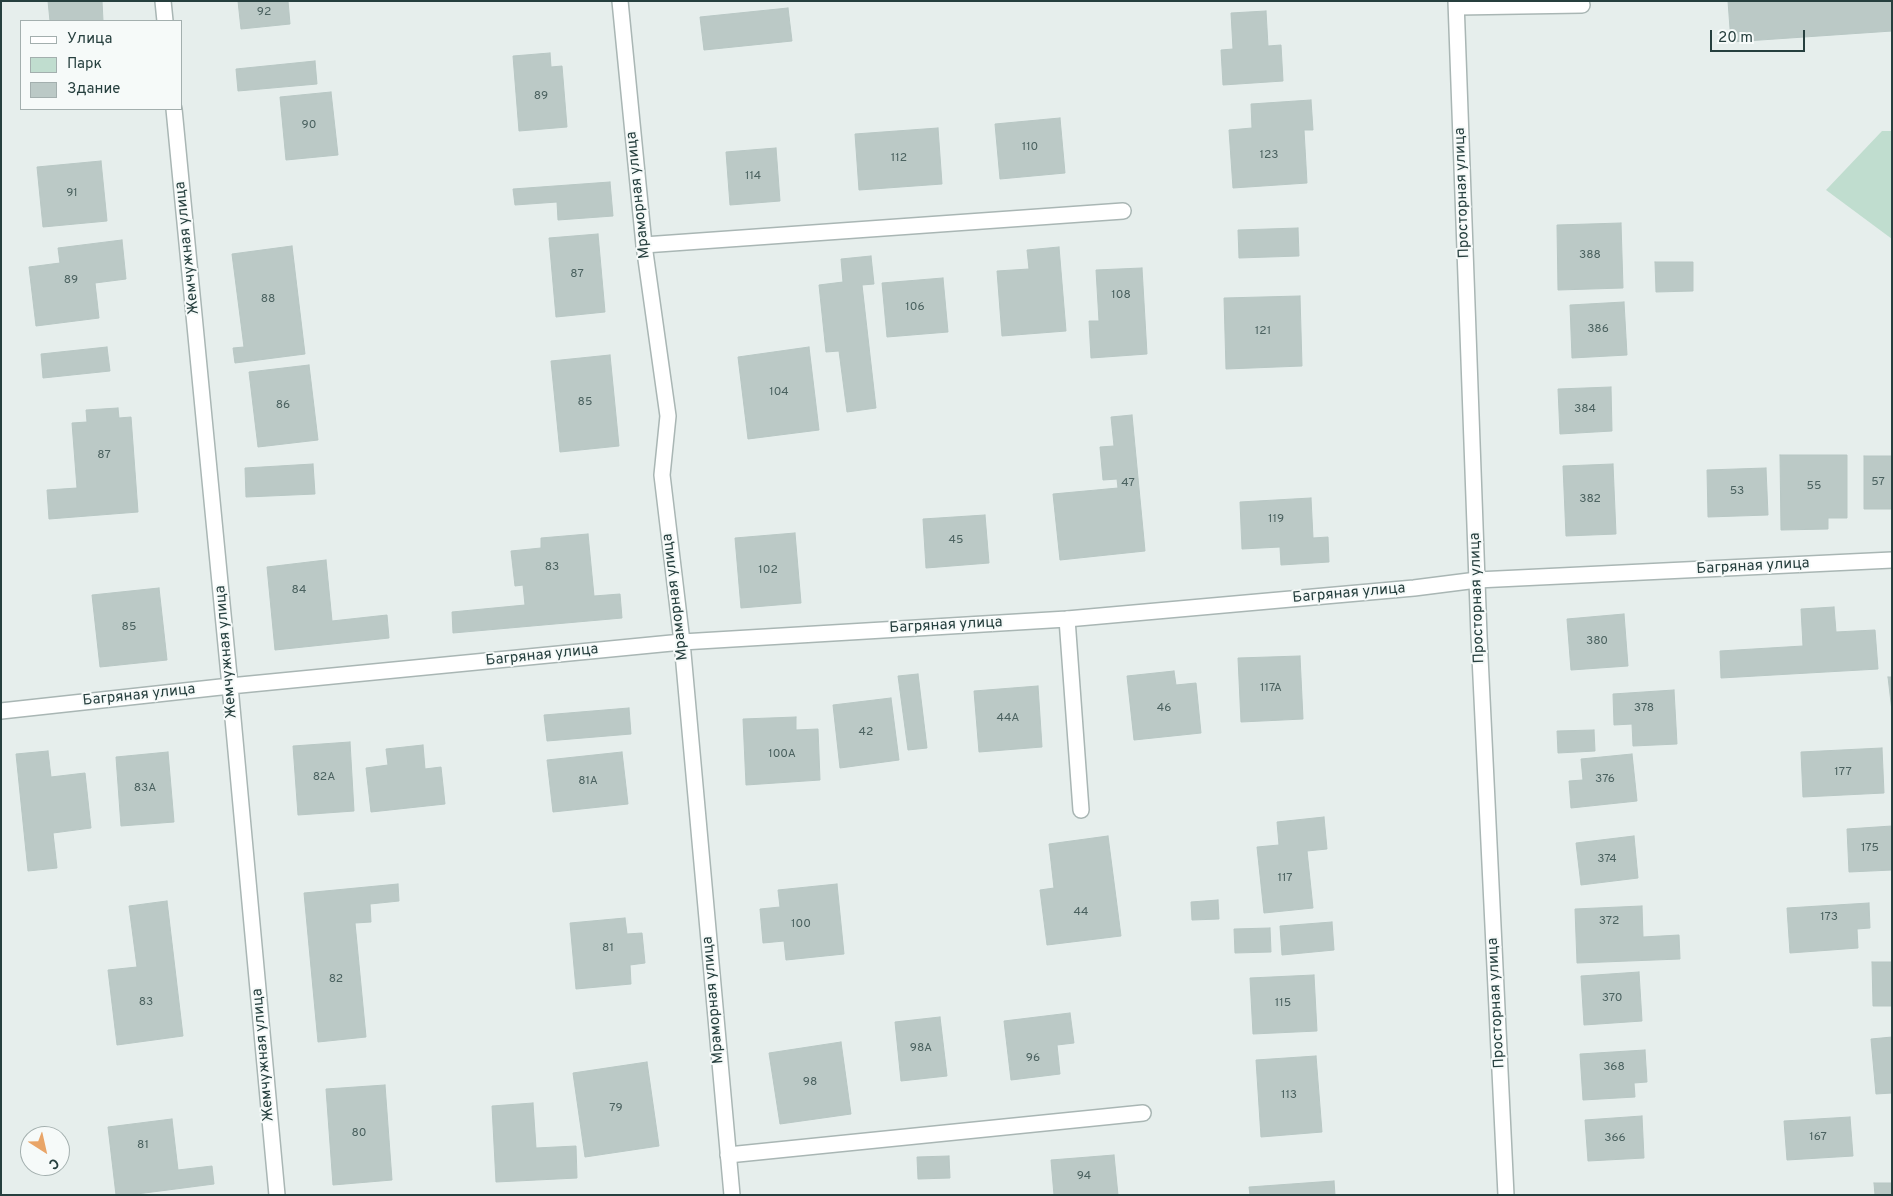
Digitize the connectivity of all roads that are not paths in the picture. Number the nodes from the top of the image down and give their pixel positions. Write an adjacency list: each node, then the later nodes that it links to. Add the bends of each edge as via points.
1 (163, 1): 5 (street)
2 (620, 1): 8 (street, Мраморная улица)
3 (1457, 4): 4 (street); 10 (street, Просторная улица)
4 (1582, 5)
5 (165, 20)
6 (174, 110): 13 (street, Жемчужная улица)
7 (1124, 212): 8 (street)
8 (644, 245): 12 (street, Мраморная улица, via 668,416 662,475)
9 (1892, 560): 10 (street, Багряная улица)
10 (1477, 580): 11 (street, Багряная улица); 20 (street, Просторная улица)
11 (1067, 619): 12 (street, Багряная улица); 15 (street)
12 (682, 642): 13 (street, Багряная улица); 17 (street, Мраморная улица)
13 (230, 686): 14 (street, Багряная улица); 18 (street, Жемчужная улица)
14 (1, 711)
15 (1081, 810)
16 (1143, 1113): 17 (street)
17 (728, 1155): 19 (street, Мраморная улица)
18 (276, 1195)
19 (732, 1195)
20 (1506, 1195)

